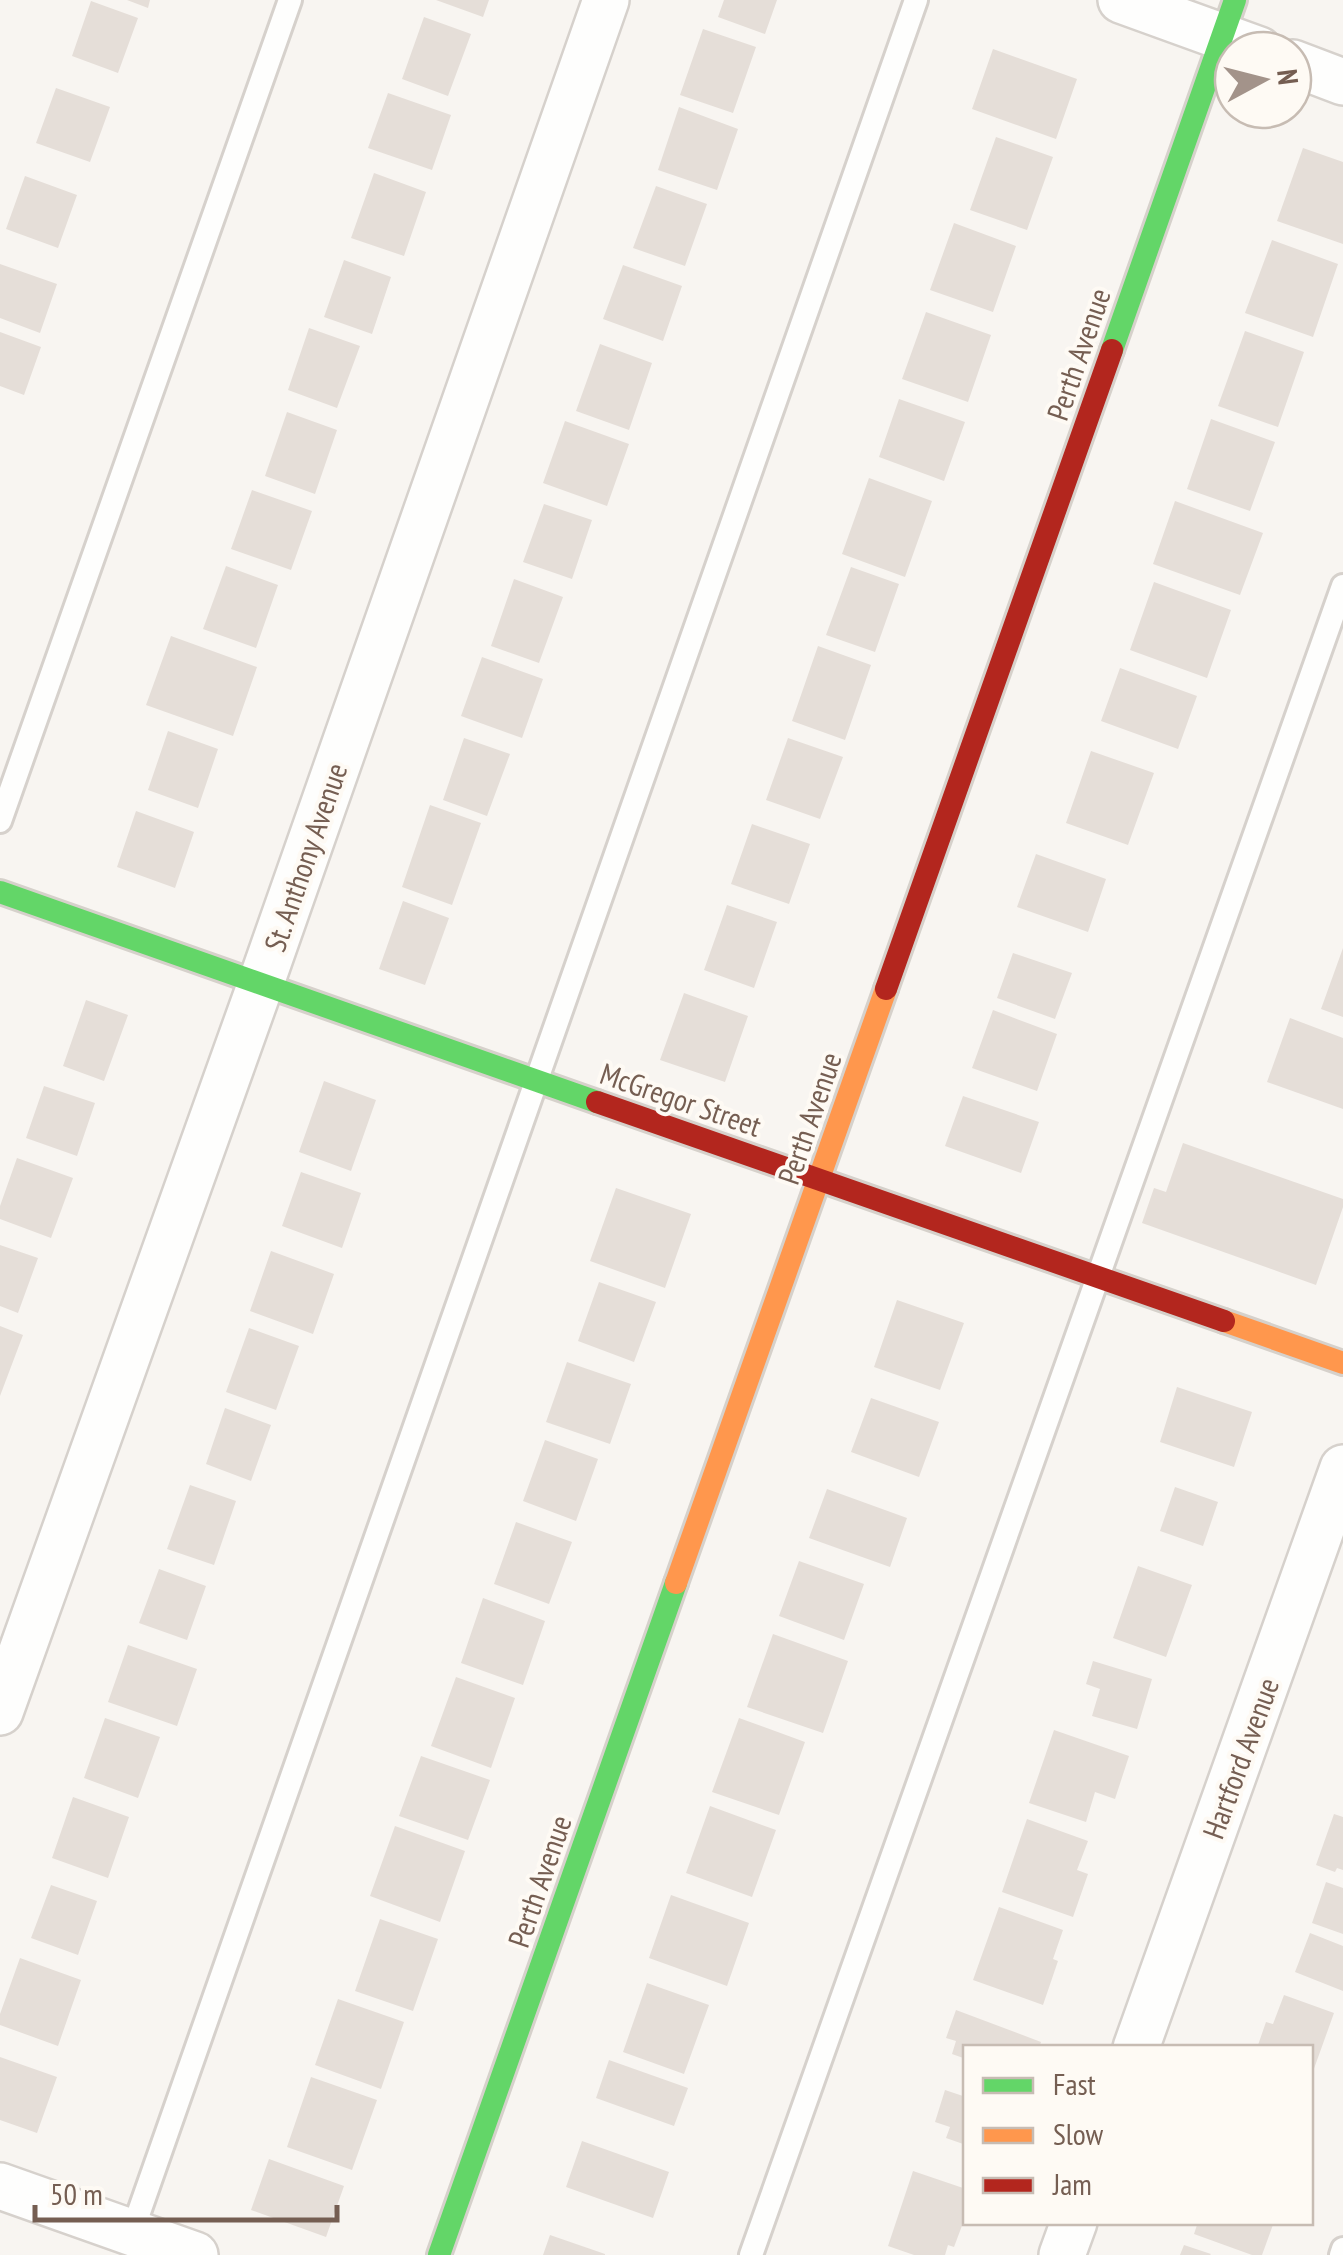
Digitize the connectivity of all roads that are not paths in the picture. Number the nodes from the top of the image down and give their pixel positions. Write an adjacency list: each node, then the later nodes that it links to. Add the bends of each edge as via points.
1 (290, 0): 9 (lane)
2 (606, 0): 11 (street, St. Anthony Avenue)
3 (916, 0): 12 (lane)
4 (1121, 0): 5 (street)
5 (1239, 29): 13 (street, Perth Avenue)
6 (1313, 71): 7 (street)
7 (1343, 82)
8 (1343, 586): 14 (lane)
9 (0, 821)
10 (0, 892): 11 (street, McGregor Street)
11 (261, 983): 12 (street, McGregor Street); 17 (street, St. Anthony Avenue)
12 (537, 1080): 13 (street, McGregor Street); 21 (lane)
13 (819, 1179): 14 (street, McGregor Street); 23 (street, Perth Avenue)
14 (1098, 1278): 15 (street, McGregor Street); 24 (lane)
15 (1343, 1363)
16 (1343, 1468): 18 (street, Hartford Avenue)
17 (0, 1712)
18 (1137, 2045)
19 (0, 2186): 21 (street)
20 (1073, 2225): 25 (street)
21 (132, 2232): 22 (street)
22 (196, 2255)
23 (439, 2255)
24 (752, 2255)
25 (1062, 2255)

